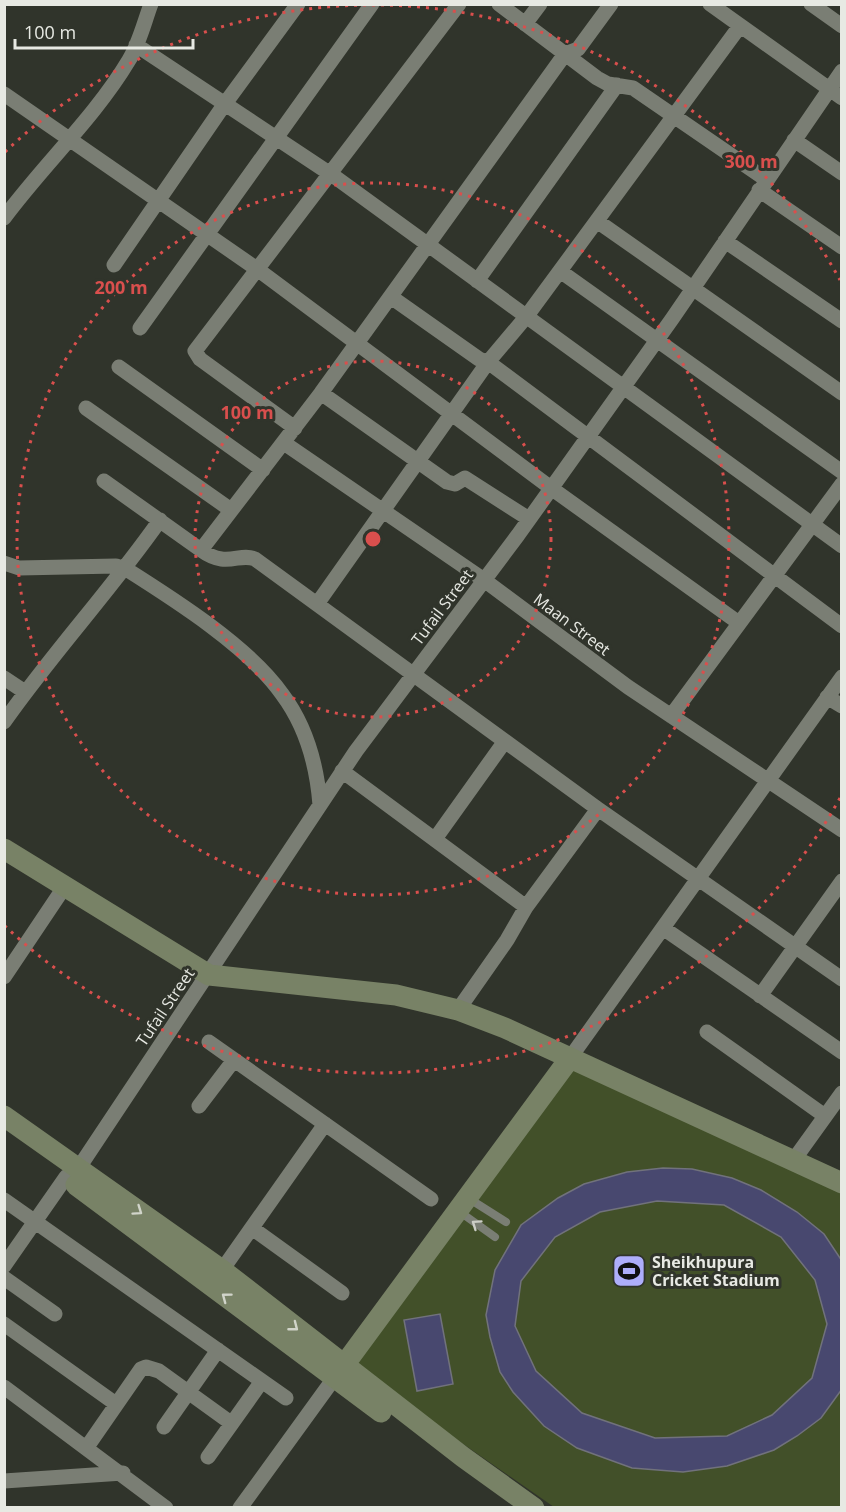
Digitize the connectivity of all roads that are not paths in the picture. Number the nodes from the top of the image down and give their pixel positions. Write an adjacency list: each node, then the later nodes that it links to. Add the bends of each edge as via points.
1 (151, 4): 13 (street)
2 (298, 4): 19 (street)
3 (372, 4): 21 (street)
4 (459, 4): 24 (street)
5 (499, 4): 10 (street)
6 (540, 4): 10 (street)
7 (611, 4): 14 (street, via 578,49)
8 (710, 4): 11 (street)
9 (811, 4): 12 (street)
10 (525, 24): 14 (street)
11 (740, 26): 18 (street); 20 (street)
12 (842, 26)
13 (136, 45): 19 (street); 23 (street, via 129,62)
14 (565, 54): 16 (street, via 597,78); 32 (street)
15 (842, 70): 18 (street, Tufail Street)
16 (617, 85): 20 (street, via 633,88); 37 (street)
17 (4, 94): 23 (street)
18 (835, 94): 22 (street, Tufail Street)
19 (224, 105): 21 (street); 27 (street)
20 (674, 116): 26 (street); 29 (street)
21 (276, 139): 24 (street); 30 (street)
22 (794, 140): 25 (street); 26 (street, Tufail Street)
23 (69, 141): 27 (street); 28 (street, via 39,171)
24 (328, 173): 32 (street); 35 (street)
25 (842, 173)
26 (763, 185): 31 (street, Tufail Street); 33 (street)
27 (158, 201): 30 (street); 34 (street)
28 (4, 218)
29 (597, 221): 36 (street); 38 (street)
30 (208, 236): 35 (street); 42 (street)
31 (725, 241): 38 (street, Tufail Street); 41 (street)
32 (428, 245): 37 (street); 39 (street)
33 (842, 247)
34 (114, 265)
35 (257, 270): 44 (street); 52 (street, via 195,353)
36 (560, 271): 40 (street); 43 (street)
37 (477, 281): 40 (street)
38 (693, 288): 43 (street, Tufail Street); 49 (street)
39 (391, 297): 44 (street); 45 (street)
40 (526, 317): 45 (street); 47 (street)
41 (842, 321)
42 (140, 328)
43 (657, 340): 47 (street, Tufail Street); 57 (street)
44 (358, 343): 48 (street); 51 (street)
45 (488, 362): 51 (street); 53 (street)
46 (119, 367): 56 (street)
47 (623, 387): 53 (street, Tufail Street); 65 (street)
48 (321, 393): 52 (street); 55 (street)
49 (842, 393)
50 (86, 408): 61 (street)
51 (452, 414): 55 (street); 60 (street)
52 (296, 428): 54 (street)
53 (588, 436): 60 (street, Tufail Street); 70 (street)
54 (284, 443): 56 (street); 62 (street, Maan Street)
55 (418, 462): 62 (street); 63 (street, via 452,484 465,478)
56 (263, 470): 61 (street)
57 (842, 472)
58 (104, 481): 64 (street)
59 (842, 484): 65 (street)
60 (551, 488): 63 (street, Tufail Street); 73 (street)
61 (231, 510): 67 (street)
62 (383, 511): 71 (street, Maan Street); 72 (street)
63 (529, 519): 71 (street, Tufail Street)
64 (160, 520): 67 (street); 69 (street)
65 (811, 524): 66 (street); 70 (street)
66 (842, 546)
67 (201, 549): 72 (street, via 223,560 255,559)
68 (7, 567): 69 (street)
69 (126, 569): 78 (street); 86 (street, via 215,632 282,693 295,714 317,774)
70 (775, 574): 73 (street); 74 (street)
71 (484, 580): 75 (street, Tufail Street); 81 (street, Maan Street)
72 (317, 604): 75 (street)
73 (739, 622): 81 (street)
74 (842, 626)
75 (413, 674): 83 (street); 84 (street, Tufail Street)
76 (842, 677): 79 (street)
77 (4, 678): 78 (street)
78 (25, 692): 82 (street)
79 (827, 696): 80 (street); 85 (street)
80 (842, 706)
81 (671, 716): 85 (street, Maan Street)
82 (4, 722)
83 (504, 741): 87 (street); 89 (street)
84 (342, 771): 86 (street, Tufail Street); 89 (street)
85 (768, 780): 88 (street, Maan Street); 91 (street)
86 (320, 805): 97 (street, Tufail Street)
87 (598, 809): 91 (street); 94 (street)
88 (842, 830)
89 (435, 839): 94 (street)
90 (4, 849): 93 (street)
91 (698, 879): 95 (street); 96 (street)
92 (842, 881): 96 (street)
93 (66, 886): 97 (street); 98 (street)
94 (526, 907): 101 (street)
95 (663, 928): 100 (street); 105 (street)
96 (795, 946): 99 (street); 100 (street)
97 (209, 975): 101 (street, via 396,995); 114 (street, Tufail Street)
98 (4, 977)
99 (842, 979)
100 (760, 996): 104 (street)
101 (458, 1010): 105 (street)
102 (707, 1032): 110 (street)
103 (209, 1042): 106 (street)
104 (842, 1052)
105 (570, 1058): 113 (street); 118 (street)
106 (234, 1060): 108 (street); 111 (street)
107 (842, 1093): 110 (street)
108 (199, 1106)
109 (4, 1116): 114 (street)
110 (825, 1116): 113 (street)
111 (325, 1124): 116 (street); 121 (street)
112 (4, 1133): 114 (street)
113 (793, 1161): 115 (street)
114 (72, 1173): 119 (street, Tufail Street); 124 (street, one-way to 124); 130 (street, one-way to 114)
115 (842, 1183)
116 (431, 1199)
117 (4, 1200): 119 (street)
118 (462, 1204): 120 (lane); 122 (lane, one-way to 118); 130 (street)
119 (35, 1222): 123 (street, Tufail Street); 129 (street)
120 (506, 1222)
121 (252, 1228): 124 (street); 126 (street)
122 (495, 1237)
123 (4, 1266)
124 (222, 1270): 130 (street, one-way to 130)
125 (4, 1278): 127 (street)
126 (342, 1293)
127 (55, 1314)
128 (4, 1324): 135 (street)
129 (218, 1350): 131 (street); 133 (street)
130 (339, 1371): 143 (street); 144 (street); 145 (street)
131 (262, 1381): 134 (street); 136 (street)
132 (4, 1387): 138 (street)
133 (189, 1392): 135 (street, via 159,1371 146,1367); 136 (street); 137 (street)
134 (285, 1398)
135 (116, 1404): 138 (street)
136 (231, 1423): 139 (street)
137 (164, 1427)
138 (87, 1447): 140 (street)
139 (208, 1457)
140 (123, 1473): 141 (street); 142 (street)
141 (4, 1481)
142 (166, 1508)
143 (240, 1508)
144 (509, 1508)
145 (534, 1508)

